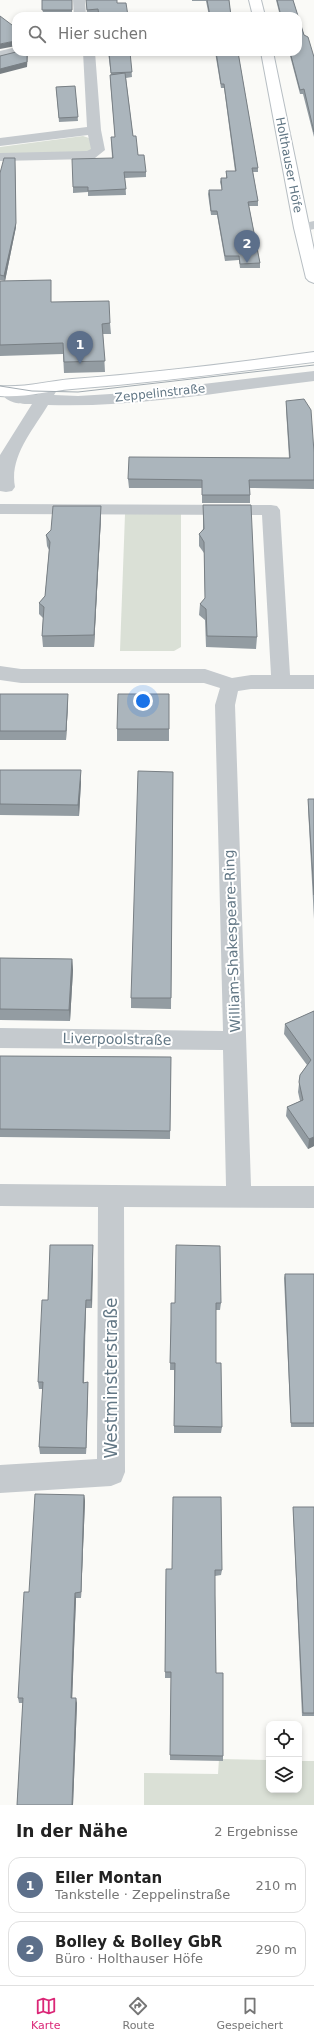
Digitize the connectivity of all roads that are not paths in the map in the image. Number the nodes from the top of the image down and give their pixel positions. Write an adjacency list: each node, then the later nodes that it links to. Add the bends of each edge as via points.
1 (79, 0): 3 (street)
2 (255, 0): 4 (street)
3 (80, 12)
4 (258, 12)
5 (12, 52): 6 (street)
6 (0, 55)
7 (89, 56): 9 (street)
8 (268, 56): 12 (street, Holthauser Höfe)
9 (94, 130): 10 (street); 11 (street, via 98,150 96,153)
10 (0, 142)
11 (0, 157)
12 (308, 227): 13 (street, Holthauser Höfe)
13 (314, 278)
14 (314, 357): 16 (street, Zeppelinstraße, via 118,381)
15 (314, 376): 18 (street, Zeppelinstraße, via 127,398)
16 (50, 386): 17 (street, Zeppelinstraße, via 32,391); 18 (street)
17 (3, 387): 18 (street, Zeppelinstraße, via 18,398)
18 (43, 401): 19 (street, via 32,414 9,455 4,476)
19 (6, 487)
20 (3, 509): 22 (street, via 271,510)
21 (0, 673): 24 (street, via 21,676 205,676)
22 (281, 682): 23 (street); 24 (street)
23 (314, 682)
24 (231, 685): 26 (street, William-Shakespeare-Ring, via 225,705)
25 (0, 1038): 26 (street, Liverpoolstraße)
26 (235, 1041): 28 (street, William-Shakespeare-Ring)
27 (0, 1196): 30 (street)
28 (239, 1197): 29 (street); 30 (street)
29 (314, 1197)
30 (111, 1198): 31 (street, Westminsterstraße, via 111,1472)
31 (0, 1479)

